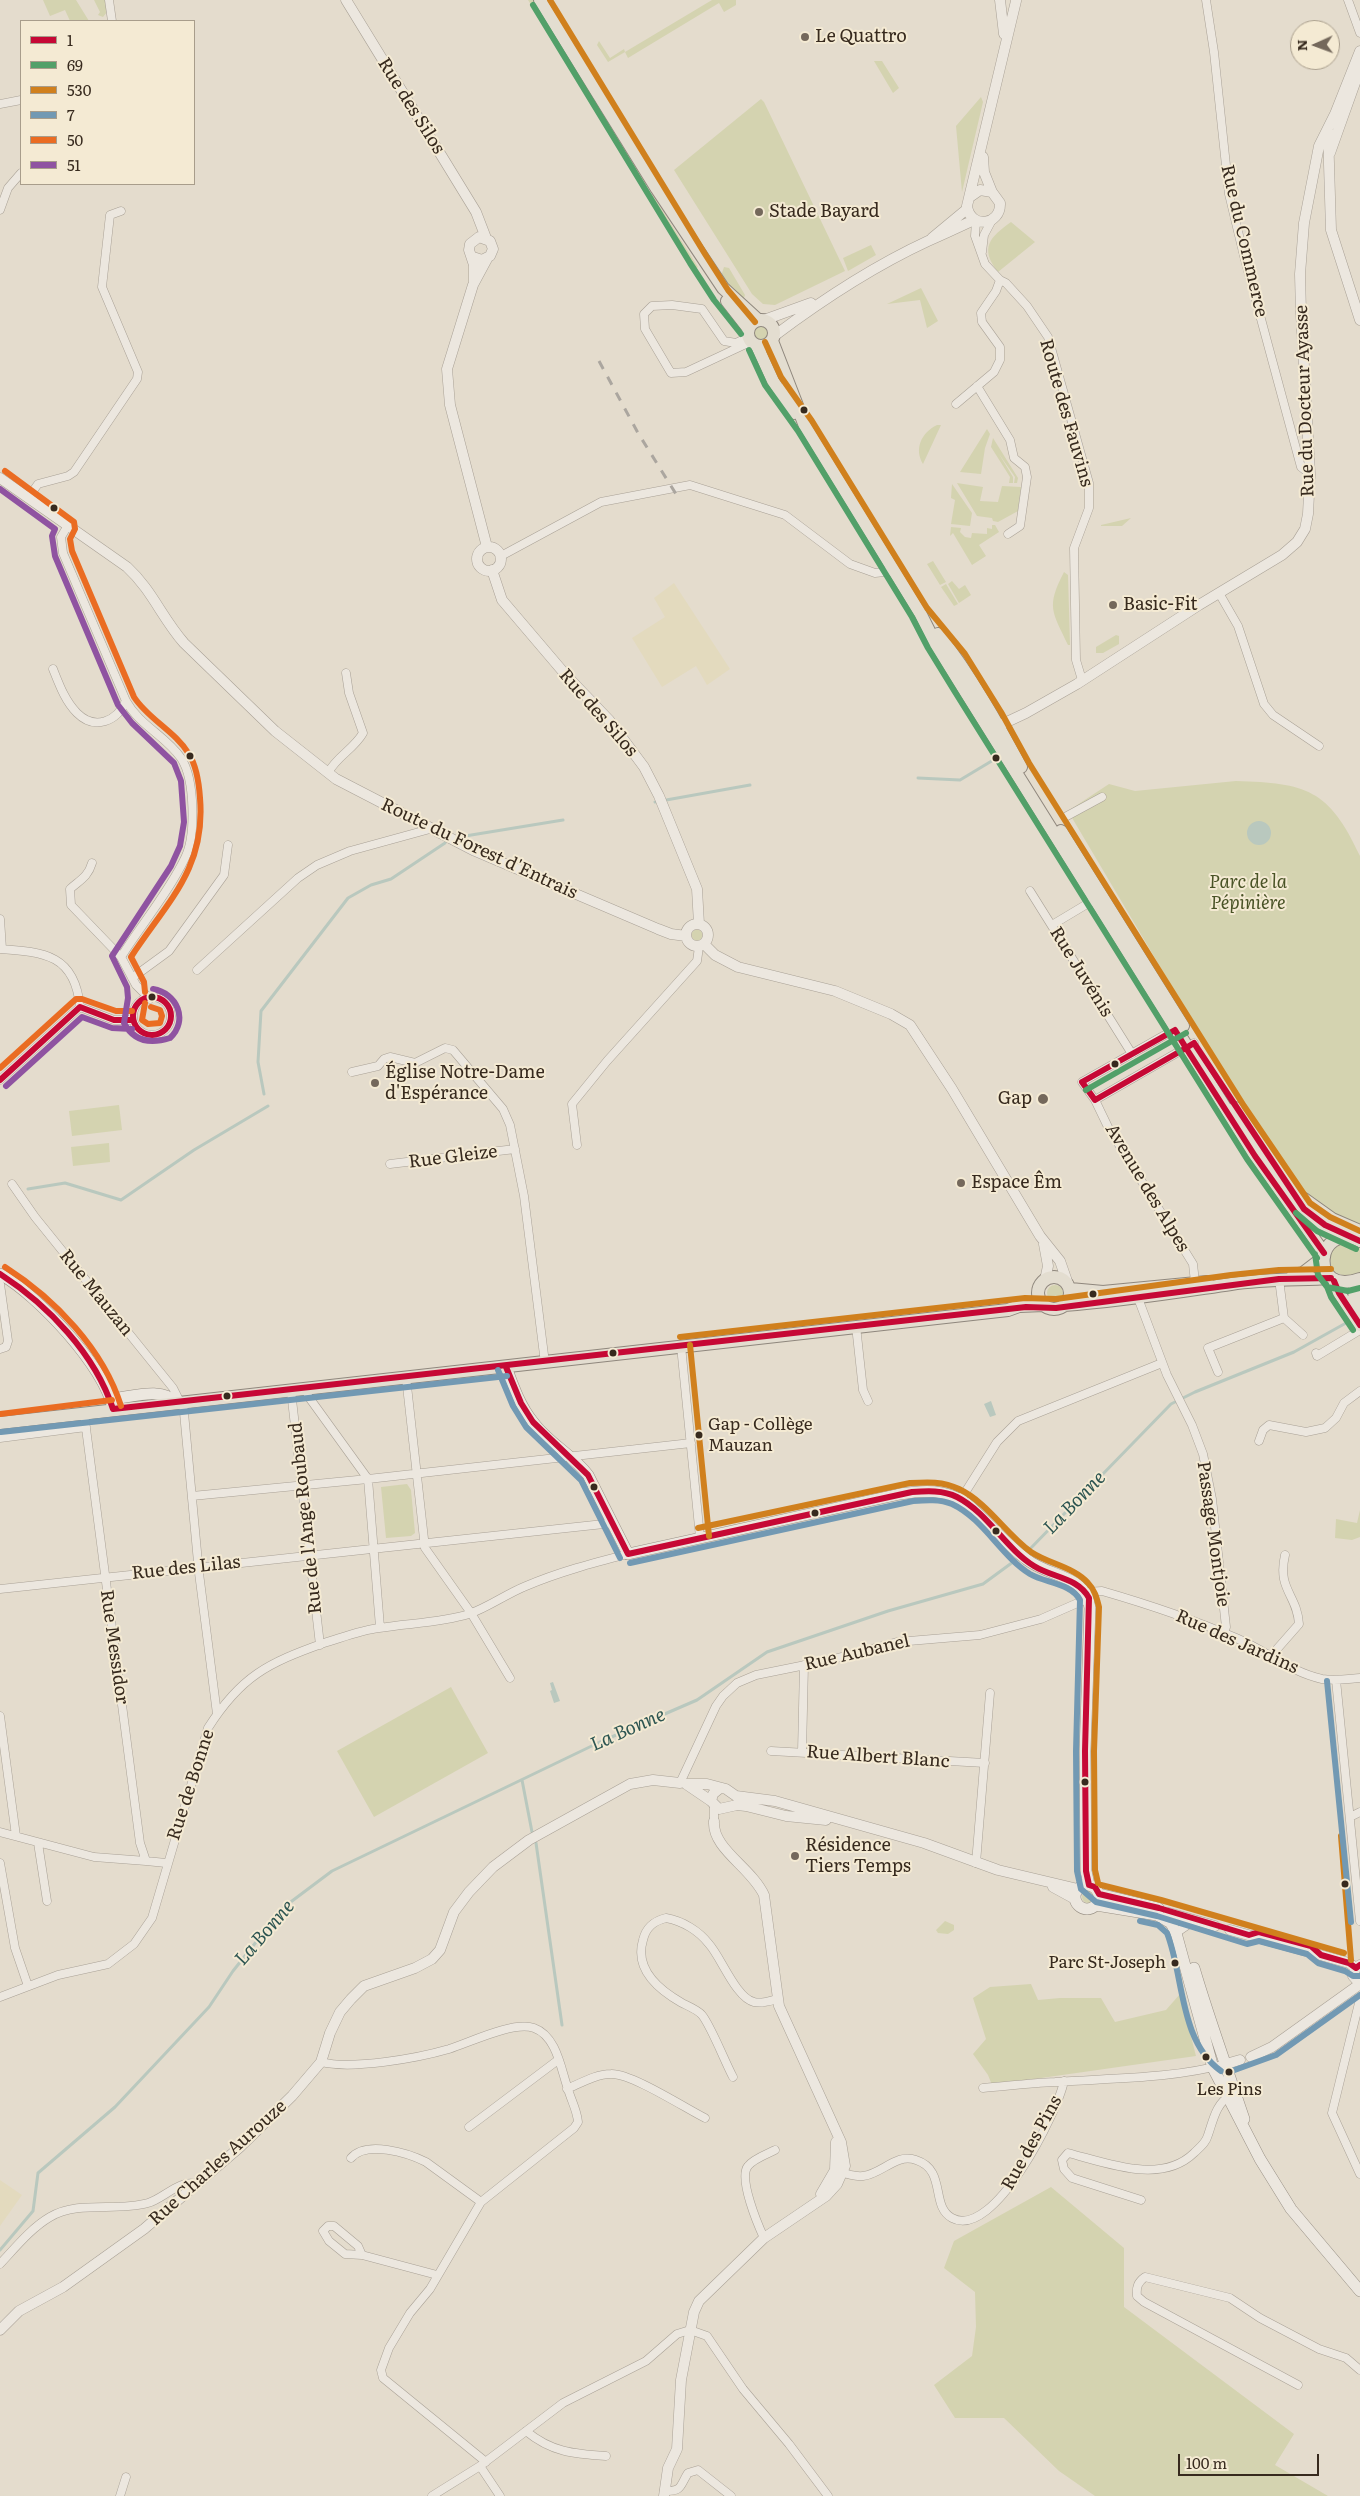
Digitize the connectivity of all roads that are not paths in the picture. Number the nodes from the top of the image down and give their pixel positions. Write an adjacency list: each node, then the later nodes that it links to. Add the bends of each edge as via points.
1 (109, 0): 8 (street)
2 (346, 0): 28 (street, Rue des Silos)
3 (540, 0): 41 (main road, via 657,189)
4 (1001, 0): 7 (street, via 1008,3); 10 (street)
5 (1206, 0): 46 (street, Rue du Commerce, via 1231,200 1301,466)
6 (1348, 0): 9 (street)
7 (1017, 1): 10 (street)
8 (112, 20)
9 (1360, 33)
10 (1005, 42): 18 (street)
11 (1360, 50): 17 (street, Rue du Docteur Ayasse)
12 (1360, 58): 16 (street, via 1344,103)
13 (1360, 69): 16 (street)
14 (20, 100): 15 (street)
15 (0, 104)
16 (1345, 109): 19 (street)
17 (1328, 130): 19 (street); 20 (street, Rue du Docteur Ayasse)
18 (982, 148): 22 (street, via 984,172); 23 (street)
19 (1329, 156): 20 (street); 40 (street, via 1331,230)
20 (1314, 164): 46 (street, Rue du Docteur Ayasse, via 1300,274)
21 (20, 174): 24 (street)
22 (992, 192): 23 (street, via 980,190); 30 (street, via 1000,206)
23 (970, 197): 25 (street)
24 (1, 198): 26 (street)
25 (967, 209): 29 (street); 31 (street)
26 (0, 210)
27 (121, 211): 48 (street, via 110,215 101,283 138,372 137,379 74,472 38,484)
28 (476, 212): 32 (street); 33 (street, Rue des Silos)
29 (975, 220): 30 (street); 31 (street); 34 (street, Route des Fauvins, via 975,236)
30 (992, 220): 34 (street, via 982,242)
31 (956, 224): 39 (street)
32 (475, 238): 33 (street); 35 (street, via 469,247)
33 (486, 238): 36 (street, via 493,249)
34 (982, 256): 37 (street, Route des Fauvins)
35 (473, 257): 36 (street); 38 (street)
36 (487, 259): 38 (street)
37 (1000, 280): 43 (street, via 981,318 1000,347 1001,354 998,367); 59 (street, Route des Fauvins, via 1006,282 1027,306 1048,337 1089,483 1088,508 1074,548)
38 (473, 285): 51 (street, via 451,351 447,387)
39 (848, 286): 41 (street); 42 (street, via 804,313)
40 (1360, 320)
41 (754, 332): 41 (street, via 736,343 724,341 702,309 695,307 652,306 644,314 645,329 671,373 686,372); 42 (main road, via 765,346); 42 (main road, via 772,326); 45 (main road, via 773,382)
42 (773, 338): 45 (main road)
43 (977, 386): 44 (street); 50 (street, via 995,412 1010,440 1014,458 1025,468 1027,477 1020,526)
44 (956, 404)
45 (805, 426): 54 (main road)
46 (1310, 474): 55 (street, Rue du Docteur Ayasse, via 1307,523 1297,542 1282,555)
47 (0, 478): 48 (street, Route du Forest d'Entrais)
48 (28, 498): 49 (street, Route du Forest d'Entrais)
49 (67, 527): 60 (street, via 61,537 63,553); 64 (street, Route du Forest d'Entrais, via 115,557 138,577 171,629 184,643 275,731)
50 (1008, 534)
51 (487, 547): 52 (street, via 494,548); 53 (street, via 479,552 477,561 482,569)
52 (501, 556): 53 (street, via 499,565); 54 (street, via 600,502 690,485 785,516 850,564 875,573)
53 (492, 570): 73 (street, Rue des Silos, via 502,600 614,726 644,767 697,889)
54 (894, 571): 56 (main road)
55 (1219, 593): 59 (street, Rue du Docteur Ayasse); 63 (street, via 1238,626 1264,704 1274,715)
56 (920, 613): 61 (main road); 62 (main road, via 958,659)
57 (53, 669): 60 (street, via 65,697 77,714 97,724 107,722 122,710)
58 (346, 672): 64 (street, via 349,693 363,733 333,762)
59 (1078, 682): 62 (street, Rue du Docteur Ayasse)
60 (126, 701): 78 (street, via 139,720 178,753 189,774 193,796 186,856)
61 (986, 726): 62 (street); 71 (main road)
62 (1000, 727): 71 (main road)
63 (1318, 746)
64 (328, 774): 67 (street, Route du Forest d'Entrais)
65 (1102, 797): 66 (street)
66 (1067, 816)
67 (430, 829): 75 (street, Route du Forest d'Entrais, via 658,929); 79 (street, via 350,851 317,865 298,878)
68 (228, 845): 80 (street, via 224,875 170,951)
69 (92, 862): 78 (street, via 89,873 70,889 71,905)
70 (1030, 891): 74 (street, Rue Juvénis)
71 (1098, 897): 74 (street); 85 (main road)
72 (0, 919): 77 (street)
73 (699, 924): 75 (street, via 690,927); 76 (street, via 707,931 708,938)
74 (1052, 925): 87 (street, Rue Juvénis)
75 (686, 936): 76 (street, via 691,945)
76 (701, 945): 91 (street, via 697,961 572,1104); 97 (street, via 721,960 738,967 835,991 892,1014 910,1025)
77 (1, 949): 83 (street, via 42,953 60,962 71,974)
78 (120, 957): 80 (street)
79 (197, 970)
80 (134, 982): 81 (street); 82 (street)
81 (150, 998): 82 (street); 84 (street, via 159,999 170,1009 171,1020 166,1030 146,1033 137,1029)
82 (136, 1007): 84 (street)
83 (80, 1008): 84 (street, via 114,1020); 89 (street)
84 (132, 1020)
85 (1179, 1027): 86 (main road); 87 (street)
86 (1190, 1046): 90 (street); 94 (main road); 100 (main road, via 1254,1154 1308,1227)
87 (1132, 1054): 90 (street, Avenue des Alpes, via 1082,1082)
88 (352, 1072): 92 (street, via 378,1066 387,1057 415,1063 445,1048 453,1050 503,1109)
89 (0, 1080)
90 (1095, 1100): 106 (street, Avenue des Alpes, via 1108,1127 1193,1264)
91 (577, 1145)
92 (515, 1149): 93 (street, Rue Gleize); 125 (street)
93 (390, 1164)
94 (1284, 1180): 96 (main road, via 1314,1208); 98 (main road, via 1310,1216)
95 (12, 1184): 134 (street, Rue Mauzan, via 173,1388)
96 (1360, 1231)
97 (1040, 1236): 104 (street, via 1047,1258); 109 (street, via 1060,1261)
98 (1346, 1237): 99 (main road); 100 (main road, via 1335,1240)
99 (1360, 1241)
100 (1324, 1255): 102 (main road, via 1303,1273); 103 (main road, via 1326,1272)
101 (0, 1274): 135 (main road, via 47,1310 108,1389)
102 (1279, 1279): 103 (main road); 108 (main road); 117 (street)
103 (1332, 1279): 105 (main road); 118 (main road)
104 (1045, 1280): 109 (main road, via 1060,1279); 110 (main road)
105 (1358, 1280): 116 (main road, via 1354,1299)
106 (1195, 1282): 108 (main road); 109 (main road, via 1103,1292); 111 (street)
107 (0, 1284): 123 (street, via 8,1341 6,1347)
108 (1232, 1284): 111 (main road)
109 (1069, 1286): 114 (main road, via 1070,1297)
110 (1038, 1292): 113 (main road); 115 (main road)
111 (1182, 1292): 112 (main road)
112 (1138, 1298): 114 (main road); 126 (street, Passage Montjoie)
113 (1044, 1305): 114 (main road, via 1056,1308); 115 (main road)
114 (1064, 1305)
115 (1019, 1306): 119 (main road, via 1008,1310)
116 (1360, 1311)
117 (1284, 1318): 121 (street); 128 (street, via 1208,1348)
118 (1360, 1325)
119 (856, 1326): 122 (main road); 133 (street, via 863,1390)
120 (1360, 1330): 124 (street)
121 (1303, 1334)
122 (681, 1346): 125 (main road); 143 (street)
123 (0, 1349)
124 (1315, 1356)
125 (545, 1363): 127 (main road)
126 (1162, 1363): 149 (street, via 1018,1421 997,1442); 163 (street, Passage Montjoie, via 1192,1425 1209,1478)
127 (506, 1367): 129 (main road); 144 (main road, via 533,1423)
128 (1218, 1372)
129 (406, 1377): 130 (main road); 145 (street)
130 (307, 1389): 131 (main road); 146 (street, via 308,1396)
131 (291, 1391): 134 (main road); 147 (street, Rue de l'Ange Roubaud)
132 (1360, 1391): 142 (street, via 1344,1403 1336,1418 1324,1428 1306,1432 1269,1425)
133 (868, 1401)
134 (180, 1402): 135 (main road); 148 (street)
135 (112, 1404): 136 (main road)
136 (84, 1413): 137 (main road); 139 (street, Rue Messidor)
137 (50, 1417): 138 (main road); 140 (street)
138 (0, 1423)
139 (86, 1427): 140 (street); 158 (street, Rue Messidor)
140 (51, 1431): 141 (street)
141 (0, 1438)
142 (1259, 1441)
143 (690, 1443): 144 (street); 151 (street)
144 (572, 1457): 145 (street); 150 (main road, via 588,1475)
145 (416, 1474): 146 (street); 152 (street)
146 (368, 1479): 147 (street); 153 (street)
147 (302, 1486): 148 (street); 155 (street, Rue de l'Ange Roubaud)
148 (192, 1496): 157 (street)
149 (961, 1499): 151 (main road, via 938,1491 912,1492); 160 (main road, Rue des Jardins, via 1018,1553 1037,1567 1076,1583)
150 (612, 1523): 152 (street, Rue des Lilas); 154 (main road)
151 (700, 1537): 154 (main road)
152 (423, 1542): 153 (street, Rue des Lilas); 161 (street)
153 (373, 1548): 155 (street, Rue des Lilas); 162 (street)
154 (628, 1554): 161 (street, Rue de Bonne, via 550,1576)
155 (309, 1555): 157 (street, Rue des Lilas); 164 (street, Rue de l'Ange Roubaud)
156 (1285, 1555): 165 (street, via 1283,1581 1296,1607 1299,1624)
157 (199, 1566): 158 (street, Rue des Lilas); 171 (street)
158 (104, 1577): 159 (street, Rue des Lilas); 187 (street, Rue Messidor, via 138,1827)
159 (0, 1589)
160 (1087, 1595): 163 (street, Rue des Jardins, via 1098,1590); 166 (street, Rue Aubanel, via 1042,1619 980,1635 905,1641); 191 (main road, via 1086,1872)
161 (471, 1613): 162 (street, Rue de Bonne, via 453,1619); 167 (street)
162 (380, 1627): 164 (street, Rue de Bonne)
163 (1224, 1633): 165 (street, Rue des Jardins)
164 (320, 1645): 171 (street, Rue de Bonne, via 264,1668 235,1690)
165 (1270, 1657): 169 (street, Rue des Jardins, via 1312,1675)
166 (804, 1665): 174 (street); 176 (street, Rue Aubanel, via 744,1679 726,1692 716,1706)
167 (510, 1678)
168 (1360, 1678): 169 (street, Rue des Jardins)
169 (1336, 1680): 181 (street)
170 (990, 1693): 175 (street)
171 (217, 1714): 190 (street, Rue de Bonne, via 204,1738)
172 (0, 1716): 185 (street)
173 (771, 1751): 174 (street, Rue Albert Blanc)
174 (802, 1752): 175 (street, Rue Albert Blanc)
175 (985, 1764): 189 (street)
176 (683, 1783): 177 (street, Rue Charles Aurouze, via 708,1784); 179 (street); 209 (street, Rue Charles Aurouze, via 652,1780 630,1784 569,1816 512,1852 469,1892 454,1912 440,1950 432,1958 415,1968 364,1986 351,1999 340,2012)
177 (719, 1789): 178 (street, via 726,1789); 179 (street, via 713,1794)
178 (731, 1794): 179 (street, via 732,1801); 183 (street, via 775,1802)
179 (719, 1806): 182 (street); 183 (street, via 746,1806 800,1819)
180 (1360, 1812): 181 (street)
181 (1350, 1817): 196 (street)
182 (714, 1821): 205 (street, via 719,1842 749,1872 764,1895)
183 (842, 1822): 189 (street, via 924,1843)
184 (0, 1832): 185 (street)
185 (16, 1836): 186 (street)
186 (38, 1843): 187 (street, via 94,1857); 193 (street)
187 (146, 1861): 190 (street)
188 (0, 1863): 202 (street, via 15,1948)
189 (976, 1863): 191 (street, via 1048,1884)
190 (166, 1864): 202 (street, Rue de Bonne, via 152,1918 126,1951 108,1964 58,1975)
191 (1082, 1890): 192 (main road, via 1095,1888); 192 (main road, via 1082,1908 1090,1909)
192 (1098, 1900): 194 (main road, via 1150,1906)
193 (47, 1902)
194 (1167, 1916): 195 (street); 199 (main road, via 1176,1919)
195 (1195, 1920): 197 (street); 199 (street)
196 (1360, 1921)
197 (1215, 1926)
198 (1230, 1930): 200 (street)
199 (1179, 1931): 206 (main road); 210 (main road, via 1218,2047)
200 (1358, 1966): 201 (street, via 1353,1976)
201 (1360, 1984): 207 (street, via 1272,2047)
202 (28, 1986): 203 (street, Rue de Bonne)
203 (0, 1997)
204 (1360, 1998): 223 (street, via 1332,2113)
205 (777, 1999): 212 (street, via 753,2002 747,1999 709,1943 692,1928 666,1918 652,1924 646,1931 641,1954 643,1966 652,1981 668,1995 702,2014); 222 (street, via 789,2034 844,2153)
206 (1202, 2033): 210 (street, via 1216,2059); 211 (main road)
207 (1251, 2057)
208 (558, 2060): 209 (street, via 546,2036 532,2028 514,2027 444,2050 392,2060 334,2066); 215 (street); 218 (street)
209 (321, 2062): 224 (street, Rue Charles Aurouze, via 244,2143)
210 (1233, 2062): 211 (street, Rue des Pins); 216 (main road)
211 (1213, 2068): 213 (street, Rue des Pins, via 1106,2080); 216 (main road)
212 (733, 2077)
213 (1064, 2081): 214 (street); 222 (street, Rue des Pins, via 1054,2109 1016,2180 980,2214 957,2220 945,2212 936,2178 929,2167 920,2162 902,2159 869,2175)
214 (983, 2088)
215 (568, 2089): 217 (street, via 592,2078 612,2074 637,2082); 226 (street, via 577,2115 578,2122 574,2128)
216 (1233, 2095): 219 (main road); 219 (main road, via 1242,2110); 225 (street, via 1217,2109 1206,2141 1188,2159 1169,2168 1139,2169 1068,2154 1062,2160 1064,2169 1072,2178)
217 (705, 2118)
218 (469, 2127)
219 (1254, 2146): 231 (main road, via 1291,2209)
220 (775, 2150): 227 (street, via 748,2165 744,2173 753,2213)
221 (352, 2158): 226 (street, via 364,2149 373,2148 416,2157)
222 (839, 2171): 227 (street, via 831,2192)
223 (1360, 2174)
224 (196, 2184): 229 (street, via 182,2185 161,2198 133,2206 62,2211 37,2226); 232 (street, Rue Charles Aurouze, via 144,2229 70,2282 20,2311)
225 (1141, 2200)
226 (481, 2202): 230 (street)
227 (764, 2238): 233 (street, via 699,2301)
228 (362, 2255): 228 (street, via 358,2246 334,2226 328,2226 324,2231 328,2242 345,2254); 230 (street)
229 (0, 2264)
230 (437, 2275): 238 (street, via 389,2348 381,2374)
231 (1360, 2291)
232 (0, 2330)
233 (690, 2330): 236 (street, via 677,2334 646,2361 563,2403); 240 (street, via 681,2380 677,2449 668,2468); 245 (street, via 707,2336 743,2389)
234 (1360, 2370): 235 (street, via 1346,2358 1319,2350 1230,2298 1145,2276 1140,2280 1136,2287 1137,2296 1144,2302)
235 (1298, 2385)
236 (526, 2431): 237 (street, via 541,2444 577,2454); 238 (street)
237 (606, 2456)
238 (483, 2464): 242 (street); 243 (street)
239 (126, 2476): 241 (street)
240 (664, 2494): 244 (street, via 677,2491 688,2473 698,2470)
241 (120, 2496)
242 (432, 2496)
243 (500, 2496)
244 (732, 2496)
245 (828, 2496)

